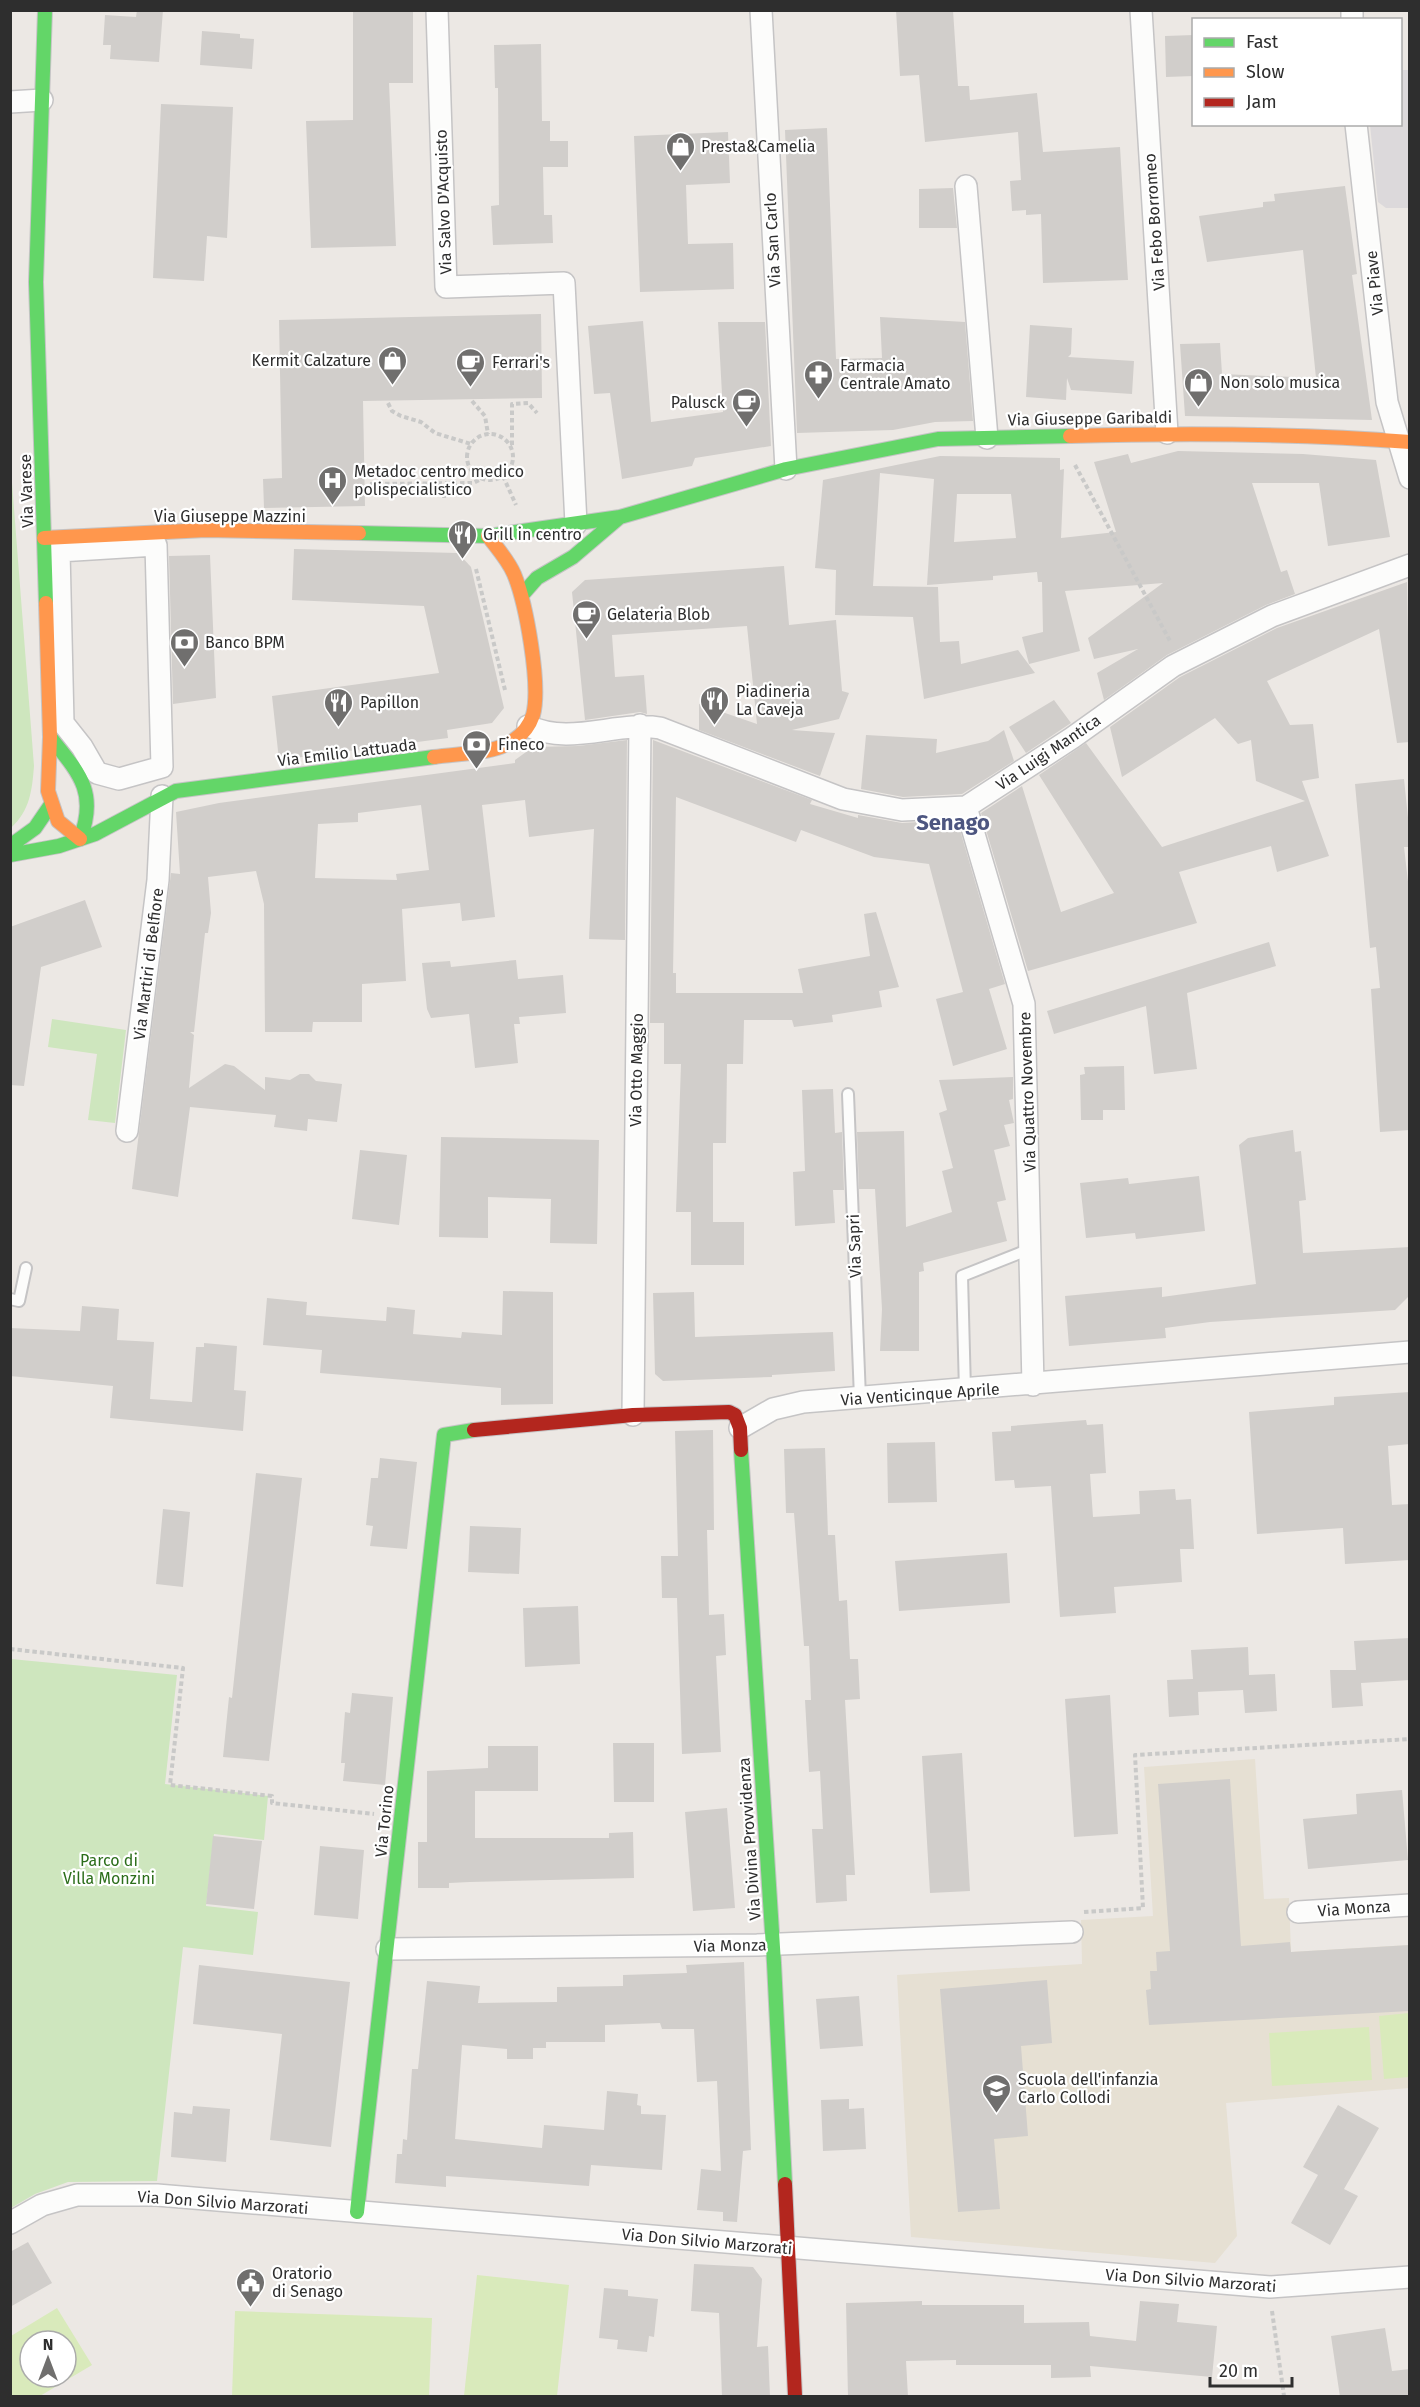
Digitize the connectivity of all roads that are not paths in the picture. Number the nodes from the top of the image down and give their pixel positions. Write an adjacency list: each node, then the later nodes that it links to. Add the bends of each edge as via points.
1 (45, 10): 5 (street, Via Varese)
2 (437, 10): 15 (street, Via Salvo D'Acquisto, via 446,287 564,283)
3 (761, 10): 12 (street, Via San Carlo)
4 (1141, 10): 9 (street, Via Febo Borromeo)
5 (42, 100): 6 (street); 17 (street, Via Varese, via 36,282)
6 (10, 102)
7 (1356, 126): 11 (street, Via Piave, via 1387,402)
8 (966, 186): 10 (street)
9 (1167, 433): 10 (street, Via Giuseppe Garibaldi); 11 (street, Via Giuseppe Garibaldi)
10 (987, 438): 12 (street, Via Giuseppe Garibaldi, via 938,439)
11 (1404, 441): 13 (street, Via Piave)
12 (786, 469): 14 (street, Via Giuseppe Garibaldi)
13 (1410, 478)
14 (620, 517): 15 (street, Via Giuseppe Mazzini); 18 (street)
15 (576, 524): 16 (street, Via Giuseppe Mazzini); 18 (street)
16 (488, 536): 17 (street, Via Giuseppe Mazzini, via 206,530); 20 (street, via 506,559)
17 (44, 538): 24 (street, Via Varese)
18 (573, 557): 20 (street, via 532,580)
19 (1410, 565): 27 (street, Via Luigi Mantica, via 1272,616 1181,662)
20 (522, 595): 23 (street, via 536,689)
21 (161, 706): 21 (street, via 156,544 59,551 63,723 97,773 119,779 162,766)
22 (640, 725): 23 (street, via 564,734); 27 (street, via 660,728 852,802 902,810); 40 (street, Via Otto Maggio)
23 (528, 726): 25 (street, Via Emilio Lattuada, via 520,738 500,748)
24 (51, 737): 26 (street, Via Varese); 28 (street, via 85,788 89,812)
25 (162, 796): 28 (street, Via Emilio Lattuada, via 104,830); 32 (street, Via Martiri di Belfiore, via 158,880)
26 (50, 806): 28 (street, via 59,822); 29 (street, via 34,828)
27 (966, 807): 33 (street, Via Quattro Novembre, via 1024,1004)
28 (80, 839): 30 (street, Via Emilio Lattuada)
29 (10, 846)
30 (10, 855)
31 (848, 1094): 39 (lane, Via Sapri)
32 (126, 1131)
33 (1030, 1249): 37 (street, Via Quattro Novembre); 38 (lane, via 962,1276)
34 (26, 1268): 35 (lane, via 20,1301)
35 (10, 1299)
36 (1410, 1352): 37 (street, Via Venticinque Aprile)
37 (1033, 1385): 38 (street, Via Venticinque Aprile)
38 (964, 1391): 39 (street, Via Venticinque Aprile)
39 (860, 1398): 41 (street, Via Venticinque Aprile, via 804,1402 773,1409)
40 (633, 1415): 41 (street, via 723,1411 735,1415); 46 (street, Via Torino, via 445,1433)
41 (740, 1428): 45 (street, Via Divina Provvidenza)
42 (1410, 1905): 43 (street, Via Monza)
43 (1298, 1912)
44 (1072, 1932): 45 (street, Via Monza)
45 (772, 1945): 46 (street, Via Monza); 49 (street, Via Divina Provvidenza)
46 (387, 1949): 47 (street, Via Torino)
47 (357, 2212): 48 (street, Via Don Silvio Marzorati, via 157,2195 77,2195 42,2205); 49 (street, Via Don Silvio Marzorati)
48 (10, 2223)
49 (788, 2248): 50 (street, Via Don Silvio Marzorati, via 1270,2287); 51 (street, Via Divina Provvidenza)
50 (1410, 2277)
51 (795, 2397)

